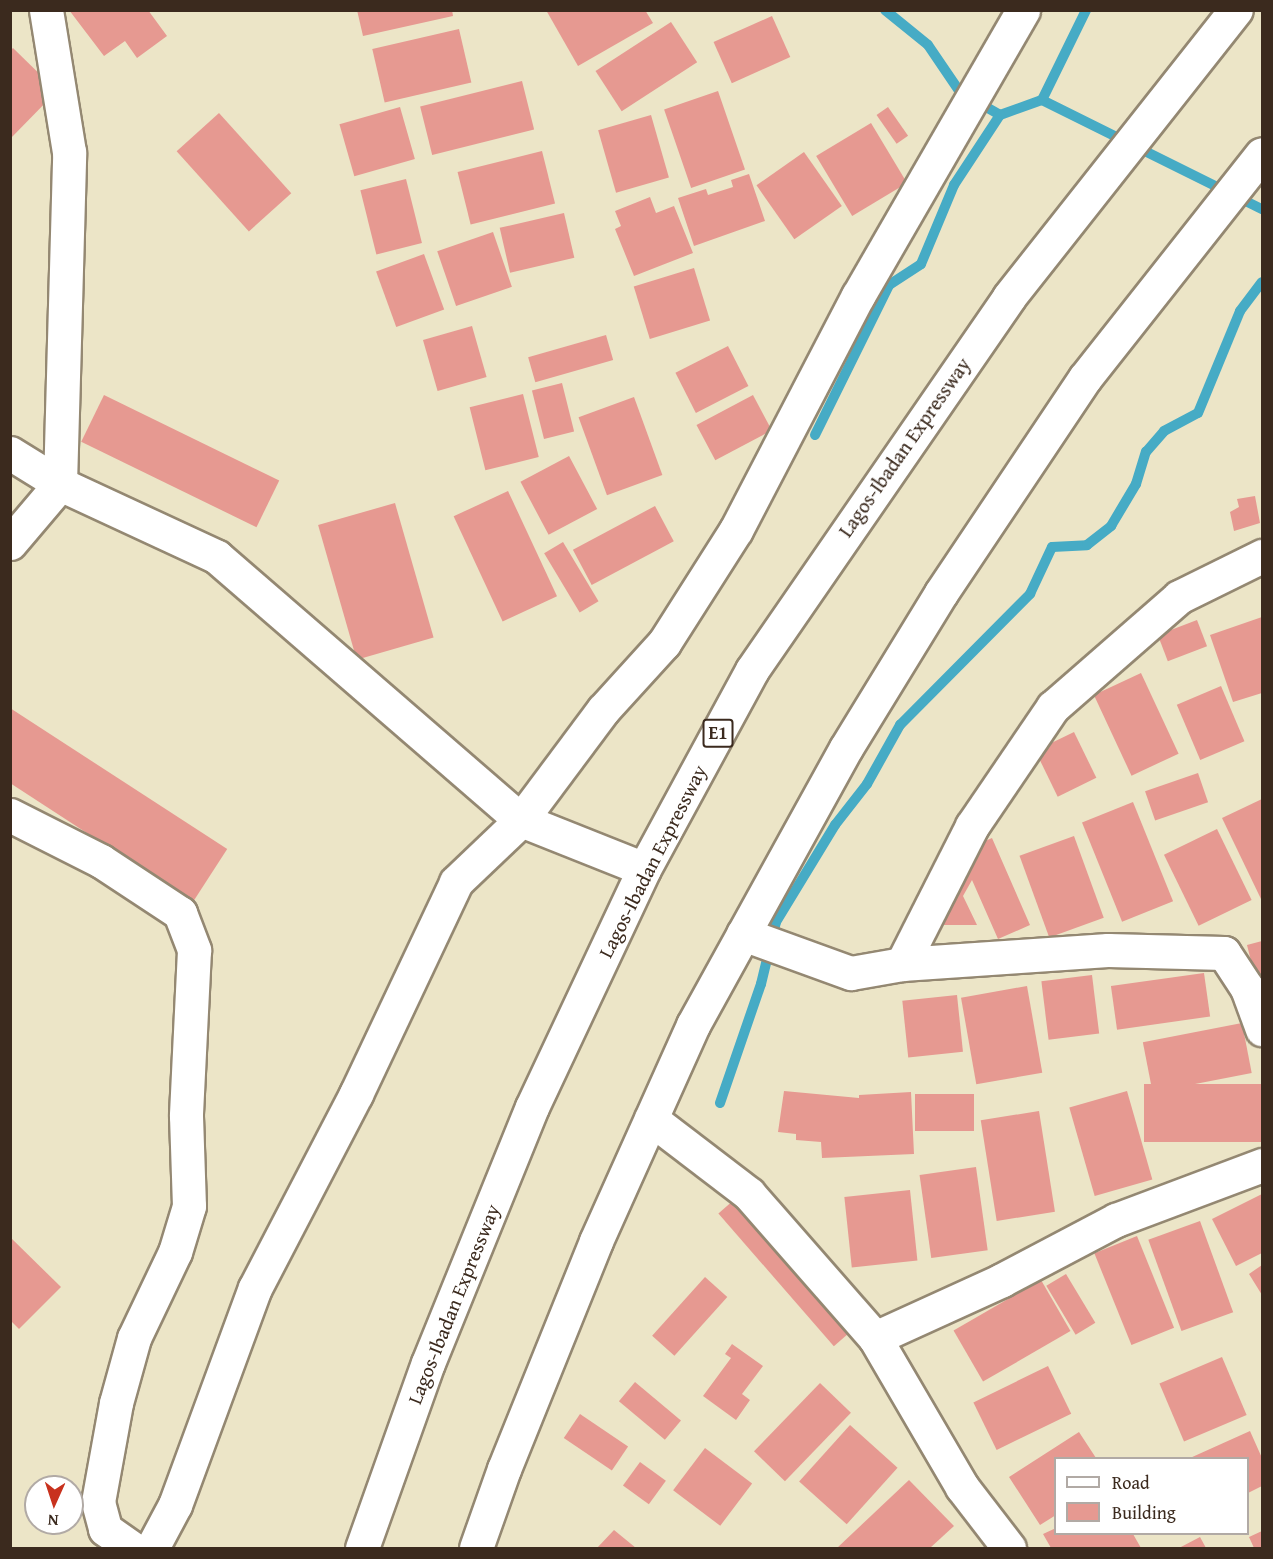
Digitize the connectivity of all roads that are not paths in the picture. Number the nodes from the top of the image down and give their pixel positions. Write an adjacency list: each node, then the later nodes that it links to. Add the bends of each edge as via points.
1 (46, 10): 6 (main road, via 69,152)
2 (1023, 10): 10 (main road, via 858,296 736,530 664,643 603,710)
3 (1236, 10): 11 (main road, Lagos-Ibadan Expressway / E1, via 1010,297 868,497 752,670)
4 (1263, 154): 12 (main road, via 1085,378 941,593 846,748)
5 (10, 453): 6 (main road)
6 (60, 484): 7 (main road); 10 (main road, via 217,556)
7 (10, 543)
8 (1263, 556): 13 (main road, via 1179,597 1053,707 972,826)
9 (10, 816): 18 (main road, via 101,861 180,914 194,950 186,1116 189,1206 175,1252 134,1338 114,1412 98,1502 105,1529)
10 (521, 819): 11 (main road); 19 (main road, via 456,882 356,1094 255,1288 175,1506)
11 (644, 869): 20 (main road, Lagos-Ibadan Expressway / E1, via 532,1107 428,1363)
12 (743, 934): 13 (main road, via 851,973); 15 (main road, via 693,1025)
13 (902, 964): 14 (main road, via 1108,950 1224,953 1247,988)
14 (1263, 1029)
15 (651, 1119): 17 (main road, via 749,1194); 21 (main road, via 596,1241)
16 (1263, 1165): 17 (main road, via 1116,1221 1002,1280)
17 (875, 1338): 22 (main road, via 962,1487)
18 (132, 1548)
19 (152, 1548)
20 (362, 1548)
21 (476, 1548)
22 (1009, 1548)

